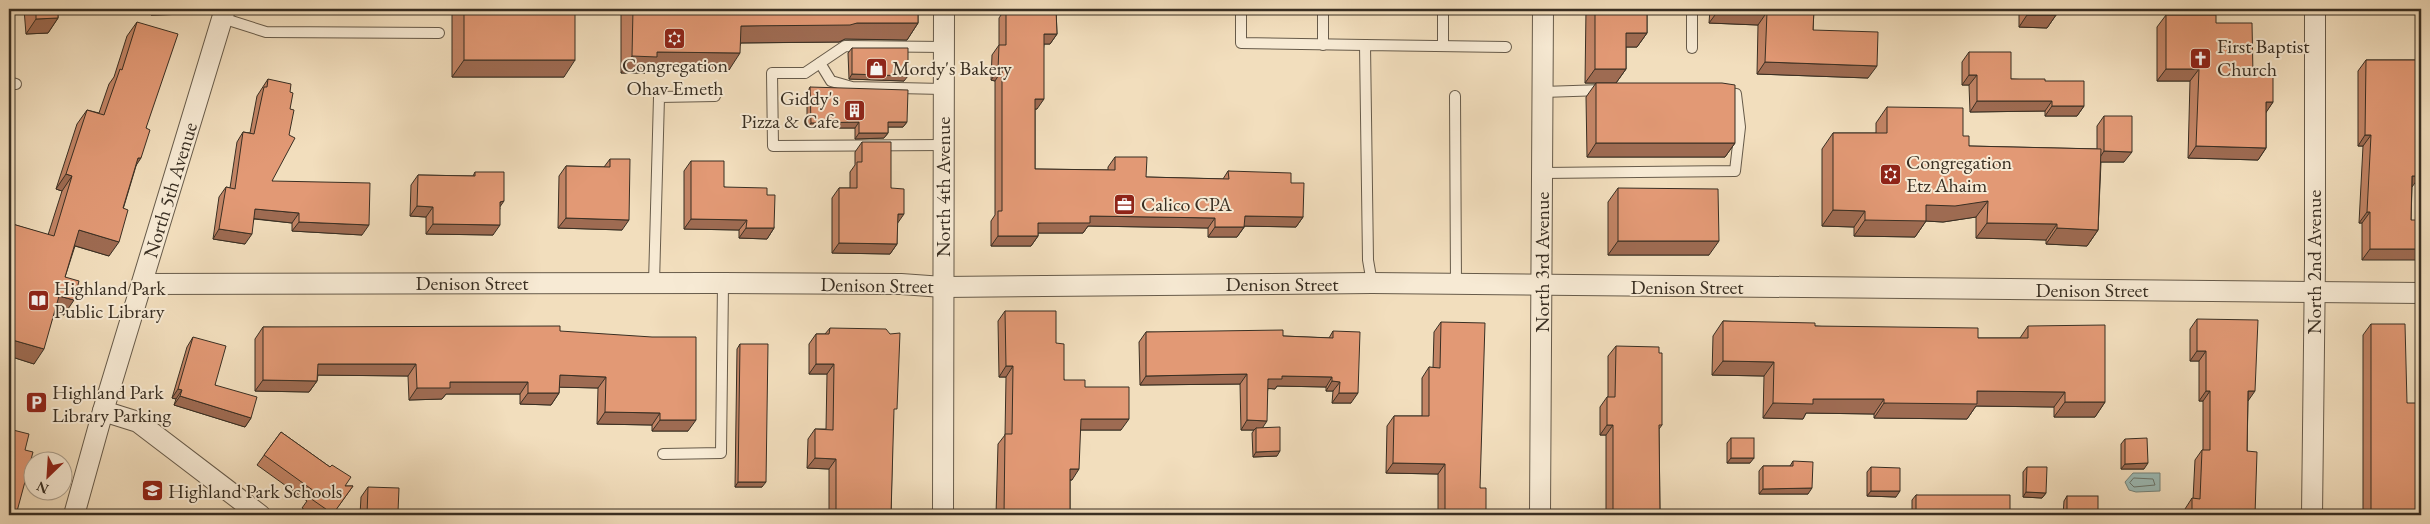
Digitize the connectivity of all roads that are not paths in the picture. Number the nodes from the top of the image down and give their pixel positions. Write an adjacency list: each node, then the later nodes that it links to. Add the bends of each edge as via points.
1 (944, 9): 13 (street, North 4th Avenue)
2 (1241, 9): 10 (lane, via 1241,43)
3 (1323, 9): 10 (lane)
4 (1443, 9): 12 (lane)
5 (1543, 9): 20 (street, North 3rd Avenue)
6 (1692, 9): 15 (lane)
7 (2315, 9): 32 (street, North 2nd Avenue)
8 (223, 14): 9 (lane, via 266,32); 28 (street, North 5th Avenue)
9 (439, 33)
10 (1323, 45): 11 (lane)
11 (1365, 45): 12 (lane); 27 (lane, via 1368,260)
12 (1443, 45): 14 (lane)
13 (944, 47): 16 (lane, via 845,46); 17 (street, North 4th Avenue)
14 (1506, 48)
15 (1692, 48)
16 (820, 63): 17 (lane, via 832,81 852,87); 23 (lane, via 805,73 772,73 773,146)
17 (943, 89): 23 (street, North 4th Avenue)
18 (1611, 90): 20 (lane)
19 (1712, 90): 24 (lane, via 1736,94 1740,127 1735,170)
20 (1543, 92): 24 (street, North 3rd Avenue)
21 (715, 96): 25 (lane, via 659,97)
22 (1455, 96): 29 (lane)
23 (944, 145): 31 (street, North 4th Avenue)
24 (1542, 173): 30 (street, North 3rd Avenue)
25 (654, 283): 26 (street, Denison Street); 28 (street, Denison Street)
26 (723, 283): 31 (street, Denison Street); 35 (lane, via 721,453)
27 (1372, 283): 29 (street, Denison Street); 31 (street, Denison Street)
28 (142, 284): 34 (street, North 5th Avenue)
29 (1456, 285): 30 (street, Denison Street)
30 (1541, 286): 32 (street, Denison Street); 39 (street, North 3rd Avenue)
31 (943, 287): 38 (street, North 4th Avenue)
32 (2314, 291): 33 (street, Denison Street); 40 (street, North 2nd Avenue)
33 (2421, 293)
34 (103, 411): 36 (street, North 5th Avenue); 37 (street, via 138,422)
35 (663, 454)
36 (74, 515)
37 (260, 515)
38 (943, 515)
39 (1540, 515)
40 (2312, 515)

